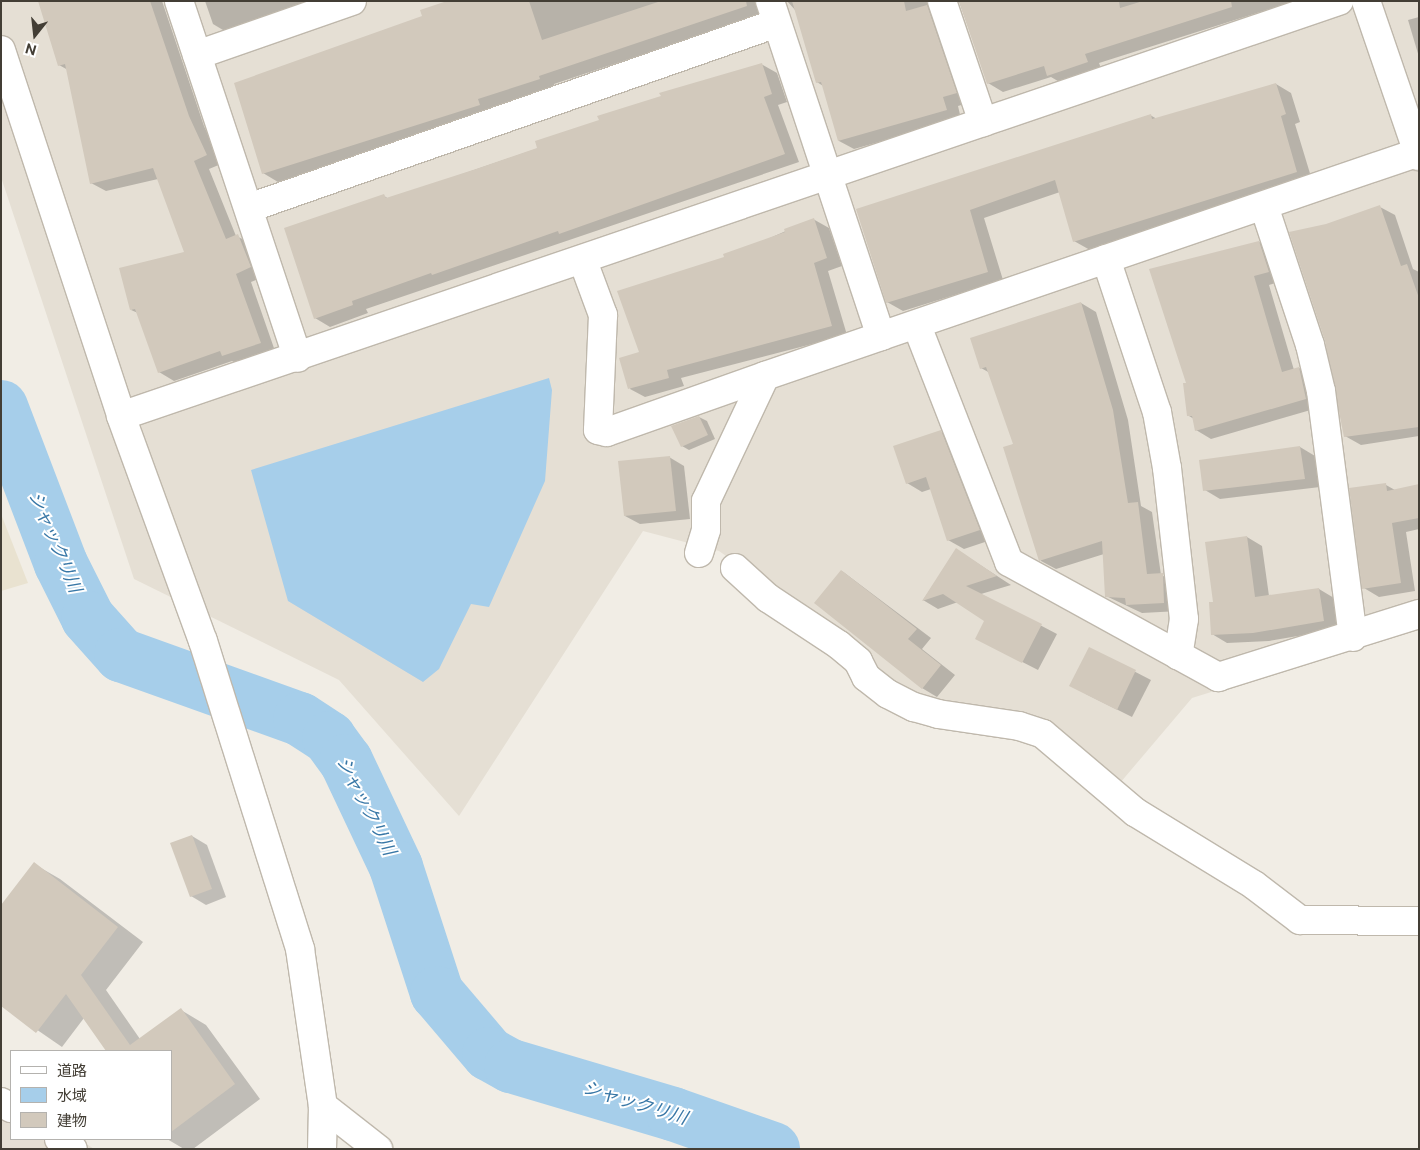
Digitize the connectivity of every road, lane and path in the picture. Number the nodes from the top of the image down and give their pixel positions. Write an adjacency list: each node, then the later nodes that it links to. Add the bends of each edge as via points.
1 (179, 1): 8 (street)
2 (352, 1): 8 (street)
3 (942, 1): 9 (street)
4 (1339, 1): 9 (street)
5 (1366, 1): 10 (street)
6 (773, 12): 11 (street); 13 (street)
7 (1, 50): 20 (street)
8 (197, 55): 13 (street)
9 (983, 122): 11 (street)
10 (1418, 154): 12 (street)
11 (829, 174): 15 (street); 17 (street)
12 (1264, 206): 14 (street); 24 (street, via 1310,345 1320,391)
13 (250, 208): 18 (street)
14 (1106, 259): 16 (street); 25 (street, via 1158,412 1184,619)
15 (583, 261): 18 (street); 19 (street, via 603,315 598,430 607,432)
16 (917, 326): 17 (street); 25 (street, via 1009,562)
17 (881, 336): 19 (street)
18 (298, 358): 20 (street)
19 (765, 376): 21 (street, via 706,501 706,530)
20 (121, 416): 27 (street, via 203,641 300,949)
21 (699, 553)
22 (735, 568): 26 (street, via 768,598 839,644 858,661 866,677 888,694 938,714 1019,726 1044,734 1135,812 1254,885 1300,920)
23 (1419, 614): 24 (street)
24 (1353, 637): 25 (street, via 1218,677)
25 (1178, 656)
26 (1419, 921)
27 (323, 1106): 30 (street); 31 (street)
28 (60, 1140): 29 (street)
29 (73, 1149)
30 (322, 1149)
31 (378, 1149)

